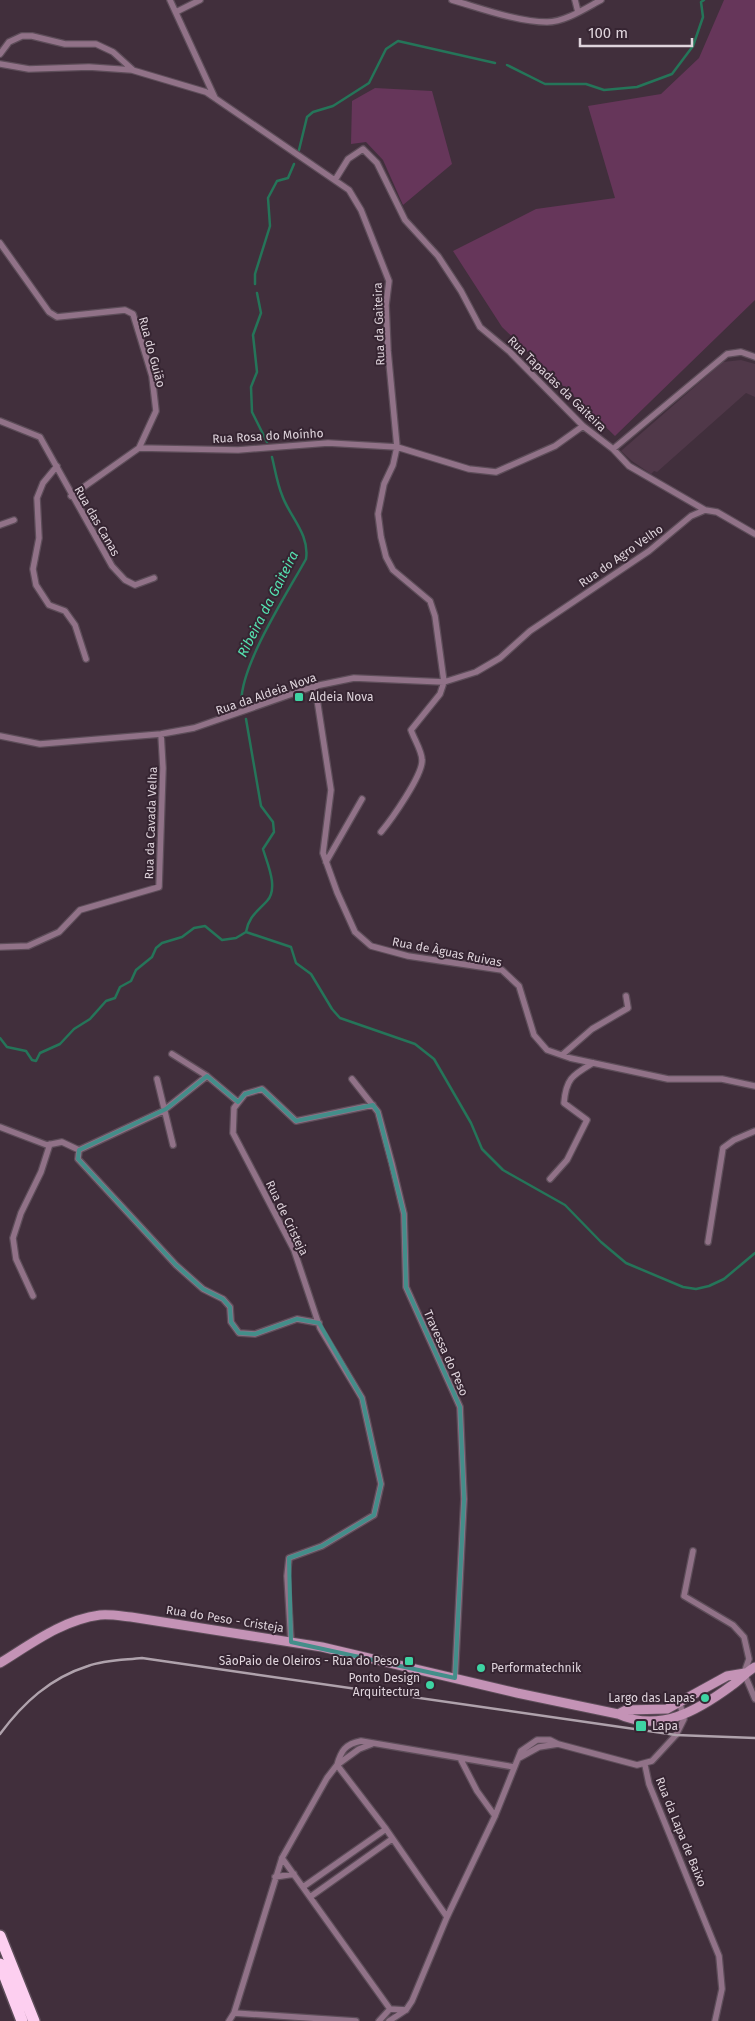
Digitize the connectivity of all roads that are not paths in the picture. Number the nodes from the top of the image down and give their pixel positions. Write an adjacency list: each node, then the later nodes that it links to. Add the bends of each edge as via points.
1 (170, 0): 6 (street)
2 (200, 0): 6 (street)
3 (452, 0): 7 (street, via 548,22)
4 (575, 0): 7 (street)
5 (601, 0): 7 (street)
6 (176, 12): 11 (street)
7 (578, 12)
8 (0, 54): 10 (street, via 10,42 22,36 65,44 96,44 113,52)
9 (0, 64): 10 (street, via 28,69 89,67)
10 (134, 71): 11 (street, Rua da Gaiteira, via 206,92)
11 (216, 100): 12 (street, Rua da Gaiteira)
12 (335, 180): 16 (street, Rua Tapadas da Gaiteira, via 348,159 363,149 377,163 405,220 438,256 480,327 510,352); 17 (street, Rua da Gaiteira, via 349,190 361,210 389,281 386,305 388,351)
13 (0, 243): 18 (street, Rua do Guião, via 49,312 57,317 125,310 133,314 152,376 156,411)
14 (755, 357): 19 (street, via 741,352 728,354)
15 (0, 421): 20 (street, Rua das Canas, via 40,437)
16 (583, 426): 17 (street, Rua Rosa do Moínho, via 555,446 496,472 469,469); 19 (street, Rua Tapadas da Gaiteira)
17 (397, 447): 18 (street, Rua Rosa do Moínho, via 328,443 238,450); 29 (street, via 378,514 381,537 393,570 430,600)
18 (139, 448): 21 (street)
19 (613, 449): 22 (street, Rua Tapadas da Gaiteira, via 629,466)
20 (57, 466): 21 (street, Rua das Canas); 28 (street, via 43,483 37,498 38,538 34,577 49,605 65,611 75,625)
21 (71, 496): 26 (street, Rua das Canas, via 112,566 125,580 135,585)
22 (704, 510): 25 (street, via 717,512); 27 (street, Rua do Agro Velho, via 691,516 649,551)
23 (14, 520): 24 (street)
24 (0, 526)
25 (755, 534)
26 (154, 578)
27 (575, 599): 29 (street, Rua da Aldeia Nova, via 530,631 500,658 476,672)
28 (86, 659)
29 (444, 682): 30 (street, Rua da Aldeia Nova, via 354,678); 34 (street, via 440,694 411,730 423,760 421,767)
30 (315, 686): 31 (street, Rua da Aldeia Nova, via 225,719); 35 (street, Rua de Àguas Ruivas, via 331,790 323,853)
31 (161, 734): 32 (street, Rua da Aldeia Nova, via 40,744); 36 (street, Rua da Cavada Velha, via 159,887 80,910 59,932 28,946)
32 (0, 736)
33 (362, 799): 35 (street)
34 (381, 832)
35 (326, 862): 39 (street, Rua de Àguas Ruivas, via 355,932 371,946 408,956 502,970 519,986 534,1035 547,1050)
36 (0, 947)
37 (626, 996): 39 (street, via 628,1008 592,1029)
38 (172, 1054): 41 (street)
39 (562, 1055): 40 (street, Rua de Àguas Ruivas)
40 (593, 1063): 44 (street, Rua de Àguas Ruivas, via 668,1079 722,1079); 53 (street, via 571,1077 565,1088 564,1103 587,1120 567,1160)
41 (207, 1076): 45 (street); 47 (street)
42 (157, 1078): 47 (street)
43 (352, 1079): 46 (street, Travessa do Peso)
44 (755, 1086)
45 (238, 1102): 46 (street, via 245,1094 262,1089 296,1120); 56 (street, Rua de Cristeja, via 234,1108 233,1133 294,1250)
46 (372, 1105): 63 (street, Travessa do Peso, via 378,1112 404,1214 406,1287 460,1407 464,1499)
47 (166, 1109): 51 (street); 52 (street)
48 (0, 1127): 50 (street)
49 (755, 1132): 54 (street, via 723,1148)
50 (50, 1144): 52 (street, via 62,1142); 55 (street, via 13,1238 16,1259)
51 (173, 1145)
52 (79, 1150): 56 (street, via 78,1159 176,1265 230,1307 231,1322 239,1333 255,1334 297,1319)
53 (550, 1179)
54 (708, 1242)
55 (33, 1296)
56 (318, 1323): 58 (street, Rua de Cristeja, via 362,1398 381,1484 374,1515 322,1546 289,1558)
57 (693, 1551): 62 (street, via 684,1596 733,1625 744,1637 749,1659)
58 (291, 1642): 59 (main road, Rua do Peso - Cristeja, via 101,1615 49,1632); 63 (main road, Rua do Peso - Cristeja)
59 (0, 1663)
60 (755, 1667): 62 (main road)
61 (755, 1671): 62 (main road)
62 (744, 1673): 64 (street); 65 (main road, via 727,1676); 67 (main road, Rua do Peso - Cristeja, via 732,1685)
63 (455, 1678): 66 (main road, Rua do Peso - Cristeja)
64 (755, 1699)
65 (680, 1704): 66 (main road, via 654,1712 626,1710); 67 (street)
66 (618, 1714): 67 (main road, Rua do Peso - Cristeja, via 629,1719 656,1721)
67 (684, 1714): 71 (street, Rua da Lapa de Baixo, via 683,1724 674,1738)
68 (372, 1744): 69 (street); 70 (street); 70 (street, via 361,1741 349,1743 341,1752)
69 (461, 1760): 72 (street); 73 (street)
70 (337, 1765): 74 (street); 76 (street)
71 (645, 1765): 72 (street, via 558,1744 539,1747 519,1758); 93 (street, Rua da Lapa de Baixo, via 649,1784 719,1956 722,1989)
72 (514, 1767): 73 (street)
73 (495, 1816): 81 (street)
74 (386, 1829): 75 (street); 79 (street)
75 (392, 1839): 80 (street); 81 (street)
76 (282, 1858): 77 (street); 78 (street)
77 (294, 1874): 78 (street); 79 (street)
78 (275, 1877): 86 (street)
79 (303, 1887): 80 (street)
80 (310, 1897): 84 (street)
81 (447, 1917): 85 (street)
82 (0, 1936): 88 (highway)
83 (0, 1964): 87 (highway)
84 (390, 2009): 85 (street); 91 (street)
85 (406, 2010): 92 (street)
86 (234, 2013): 89 (street); 90 (street)
87 (22, 2021)
88 (34, 2021)
89 (229, 2021)
90 (356, 2021)
91 (379, 2021)
92 (389, 2021)
93 (716, 2021)

